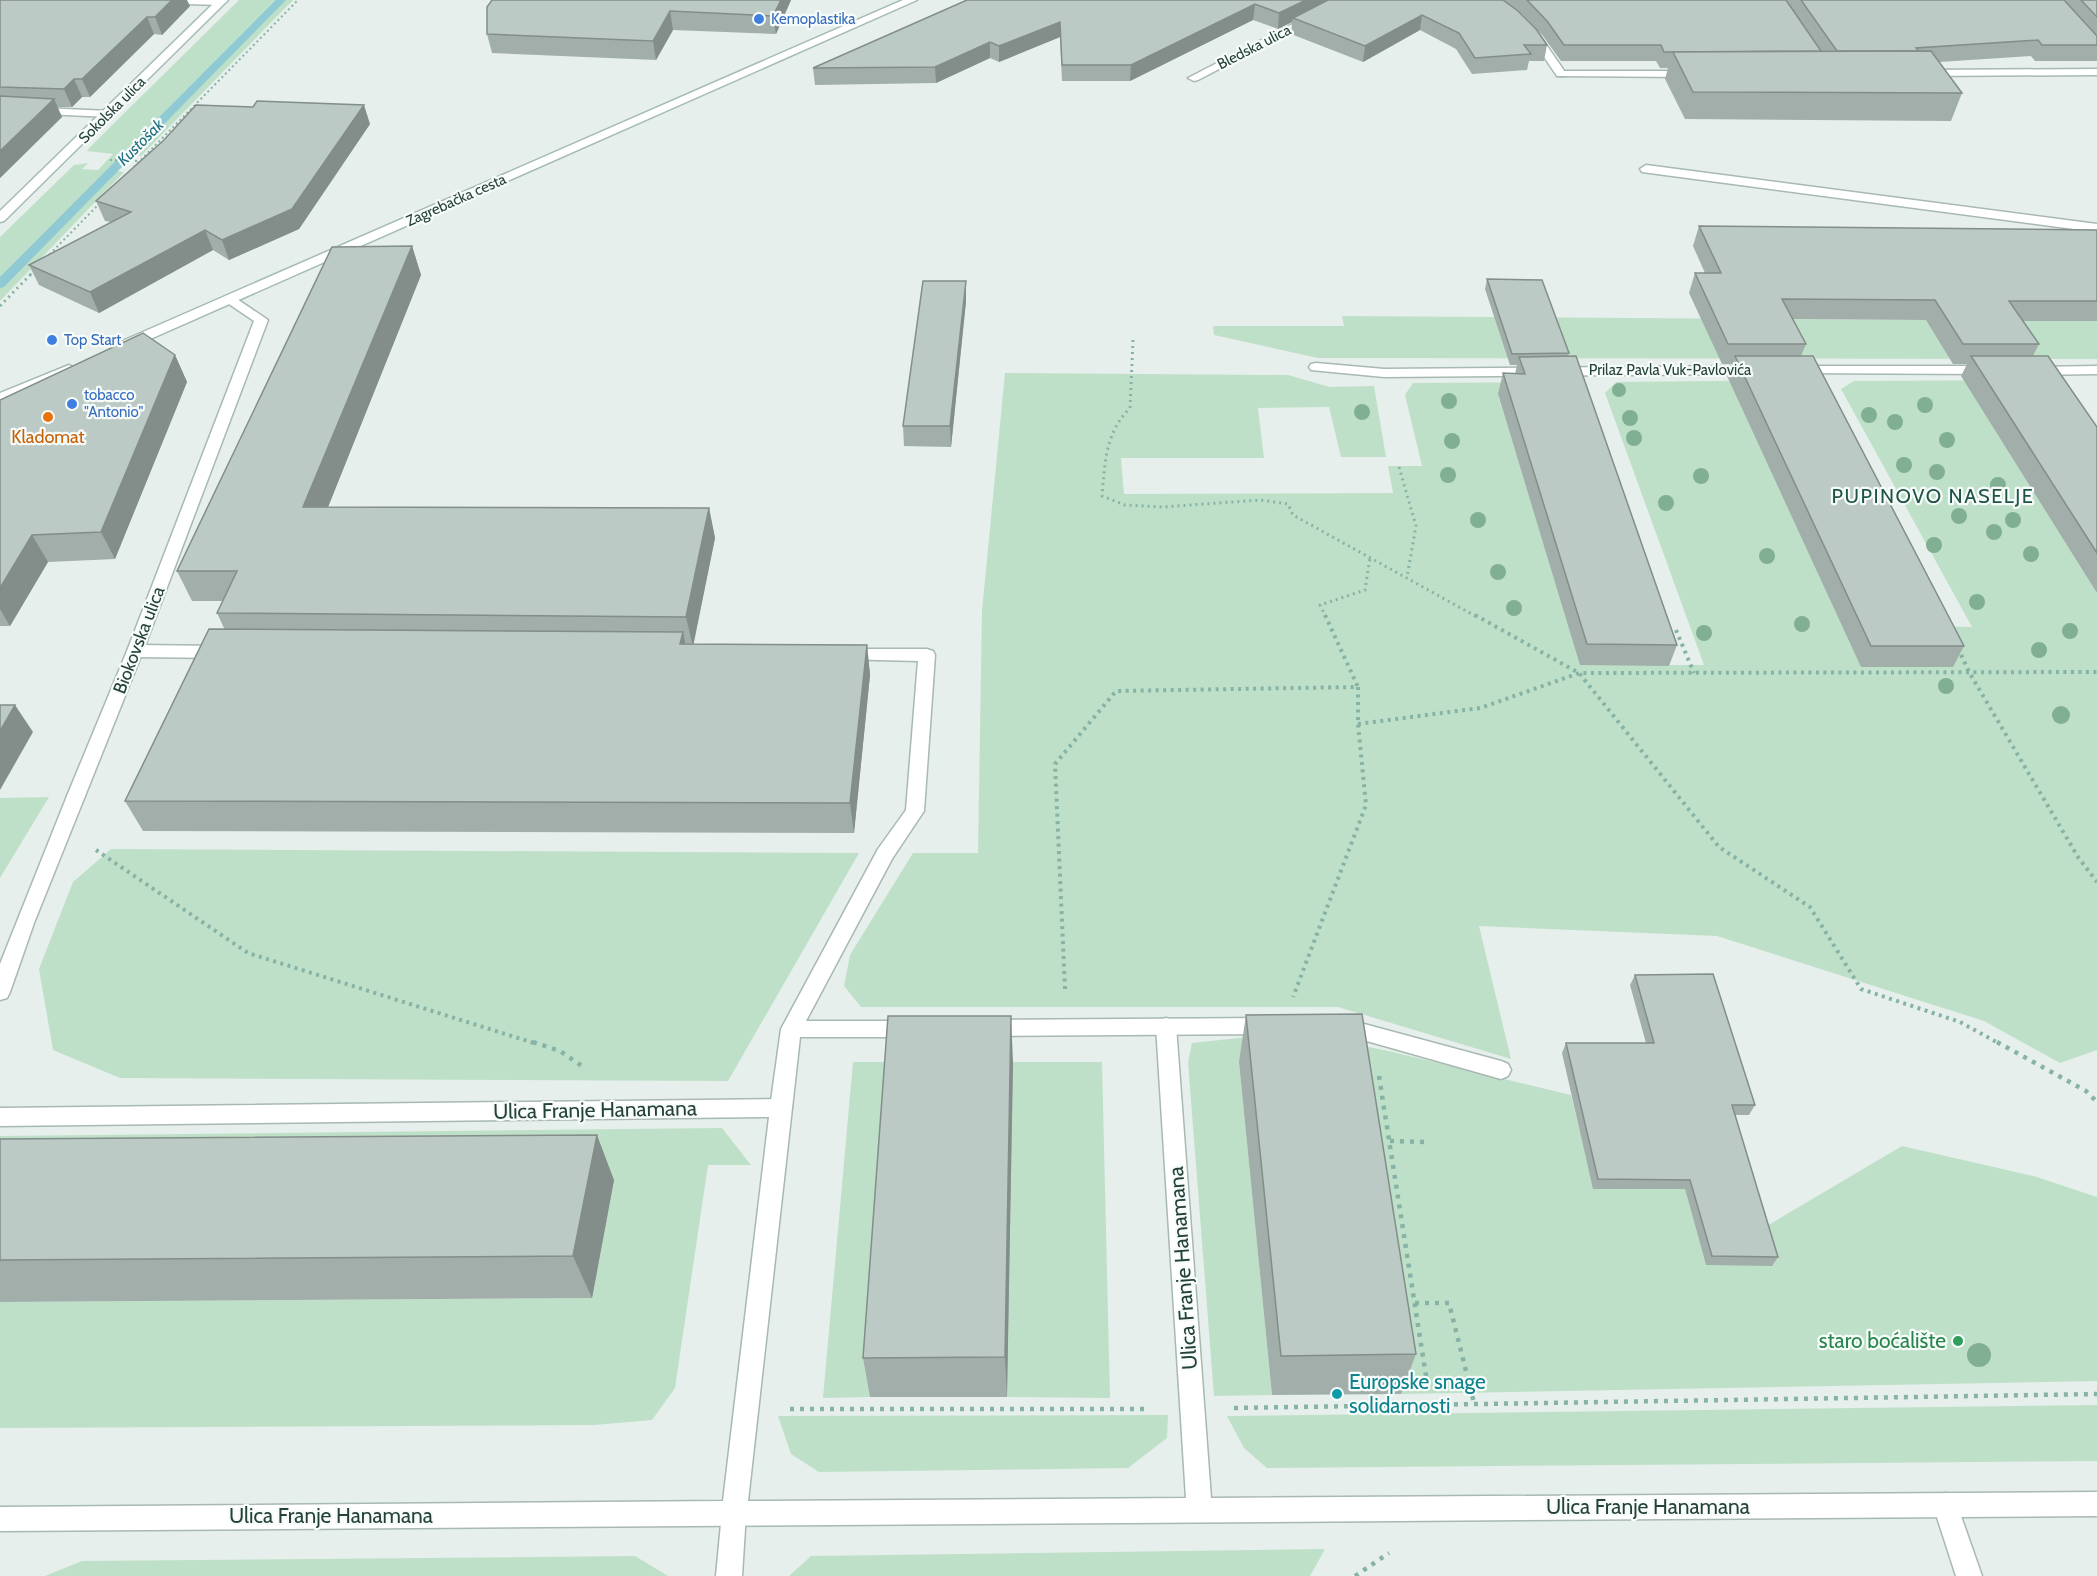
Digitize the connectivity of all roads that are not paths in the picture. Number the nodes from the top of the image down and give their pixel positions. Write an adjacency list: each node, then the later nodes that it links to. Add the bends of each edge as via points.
1 (150, 0): 4 (street)
2 (912, 0): 15 (street, Zagrebačka cesta)
3 (1347, 0): 9 (street, Bledska ulica)
4 (222, 1): 11 (street, Sokolska ulica)
5 (1525, 26): 8 (street, via 1561,74)
6 (2097, 72): 7 (street)
7 (1909, 73)
8 (1708, 74)
9 (1194, 78)
10 (0, 109): 11 (street)
11 (109, 114): 13 (street, Sokolska ulica)
12 (1646, 169): 14 (street)
13 (0, 218)
14 (2097, 228)
15 (231, 299): 16 (street, Zagrebačka cesta); 21 (street, Biokovska ulica, via 261,320)
16 (110, 351)
17 (77, 365): 20 (street)
18 (1316, 367): 19 (street, Prilaz Pavla Vuk-Pavlovića, via 1384,373)
19 (2097, 370)
20 (0, 398)
21 (135, 651): 22 (street); 24 (street, Biokovska ulica, via 24,923)
22 (237, 652)
23 (830, 655): 29 (street, via 927,655 915,811 885,854)
24 (0, 992)
25 (1317, 1025): 31 (street, via 1340,1025)
26 (1166, 1026): 27 (street); 28 (street); 36 (street, Ulica Franje Hanamana)
27 (1283, 1026)
28 (965, 1028)
29 (791, 1029): 30 (street); 32 (street)
30 (930, 1029)
31 (1502, 1070)
32 (782, 1108): 33 (street, Ulica Franje Hanamana); 37 (street)
33 (0, 1117)
34 (2097, 1504): 35 (street, Ulica Franje Hanamana)
35 (1945, 1505): 36 (street, Ulica Franje Hanamana); 40 (street)
36 (1199, 1509): 37 (street, Ulica Franje Hanamana)
37 (734, 1513): 38 (street, Ulica Franje Hanamana); 39 (street)
38 (0, 1519)
39 (729, 1576)
40 (1969, 1576)

